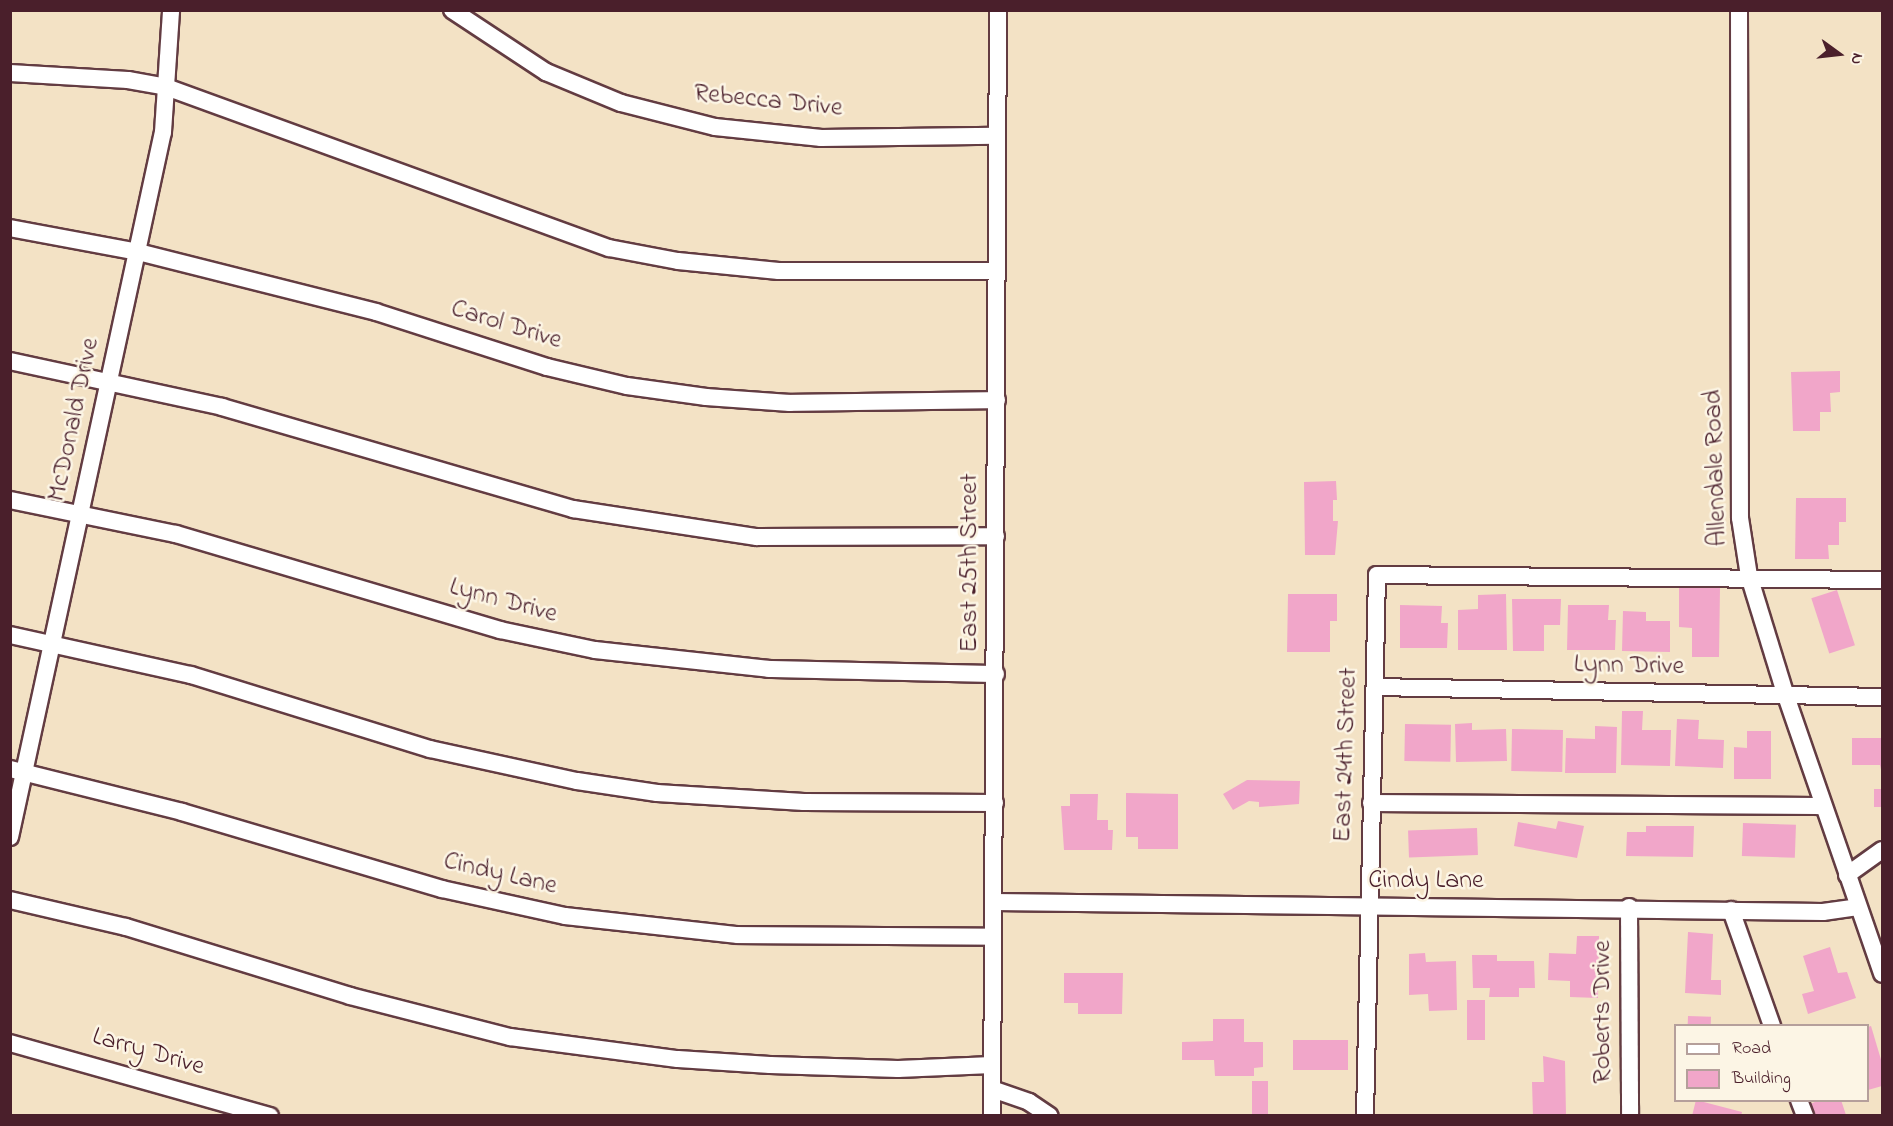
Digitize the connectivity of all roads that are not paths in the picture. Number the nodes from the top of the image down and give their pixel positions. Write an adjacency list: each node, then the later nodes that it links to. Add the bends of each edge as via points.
1 (171, 10): 6 (street, McDonald Drive)
2 (452, 10): 7 (street, Rebecca Drive, via 546,72 621,103 715,127 821,138)
3 (998, 10): 7 (street, East 25th Street)
4 (1739, 10): 17 (street, Allendale Road, via 1740,518)
5 (10, 73): 6 (street, via 128,80)
6 (166, 87): 9 (street, McDonald Drive, via 163,132); 10 (street, via 609,248 678,261 779,272)
7 (996, 136): 10 (street, East 25th Street)
8 (10, 228): 9 (street, Carol Drive)
9 (138, 252): 12 (street, McDonald Drive); 13 (street, Carol Drive, via 376,312 547,367 627,386 706,398 790,403)
10 (996, 271): 13 (street, East 25th Street)
11 (10, 361): 12 (street)
12 (109, 382): 15 (street, McDonald Drive); 16 (street, via 344,440 573,509 757,537)
13 (996, 400): 16 (street, East 25th Street)
14 (10, 500): 15 (street, Lynn Drive)
15 (80, 514): 20 (street, McDonald Drive); 21 (street, Lynn Drive, via 176,534 500,630 595,650 685,663 769,669)
16 (996, 536): 21 (street, East 25th Street)
17 (1749, 579): 18 (street); 22 (street, East 24th Street, via 1377,575); 23 (street, Allendale Road)
18 (1882, 580)
19 (10, 635): 20 (street)
20 (52, 644): 25 (street, McDonald Drive); 26 (street, via 191,675 430,749 577,781 657,793 804,802)
21 (996, 674): 26 (street, East 25th Street)
22 (1375, 687): 23 (street, Lynn Drive); 27 (street, East 24th Street)
23 (1786, 696): 24 (street, Lynn Drive); 28 (street, Allendale Road)
24 (1882, 697)
25 (17, 771): 29 (street, McDonald Drive); 38 (street, Cindy Lane, via 182,812 442,889 565,916 738,935)
26 (995, 803): 33 (street, East 25th Street)
27 (1371, 803): 28 (street); 35 (street, East 24th Street)
28 (1823, 806): 31 (street, Allendale Road)
29 (10, 837)
30 (1882, 850): 31 (street)
31 (1846, 875): 34 (street, Allendale Road)
32 (10, 900): 42 (street, via 126,927 350,996 510,1037 678,1059 758,1065 898,1069)
33 (994, 902): 35 (street, Cindy Lane); 38 (street, East 25th Street)
34 (1858, 907): 37 (street, Cindy Lane, via 1823,912); 39 (street, Allendale Road)
35 (1368, 908): 36 (street, Cindy Lane); 47 (street, East 24th Street)
36 (1629, 908): 37 (street, Cindy Lane); 48 (street, Roberts Drive)
37 (1731, 910): 40 (street)
38 (993, 937): 42 (street, East 25th Street)
39 (1882, 974)
40 (1771, 1024)
41 (10, 1043): 44 (street, Larry Drive)
42 (992, 1065): 43 (street, East 25th Street)
43 (992, 1089): 45 (street, East 25th Street); 46 (street, via 1029,1102)
44 (270, 1116)
45 (992, 1116)
46 (1050, 1116)
47 (1365, 1116)
48 (1630, 1116)

